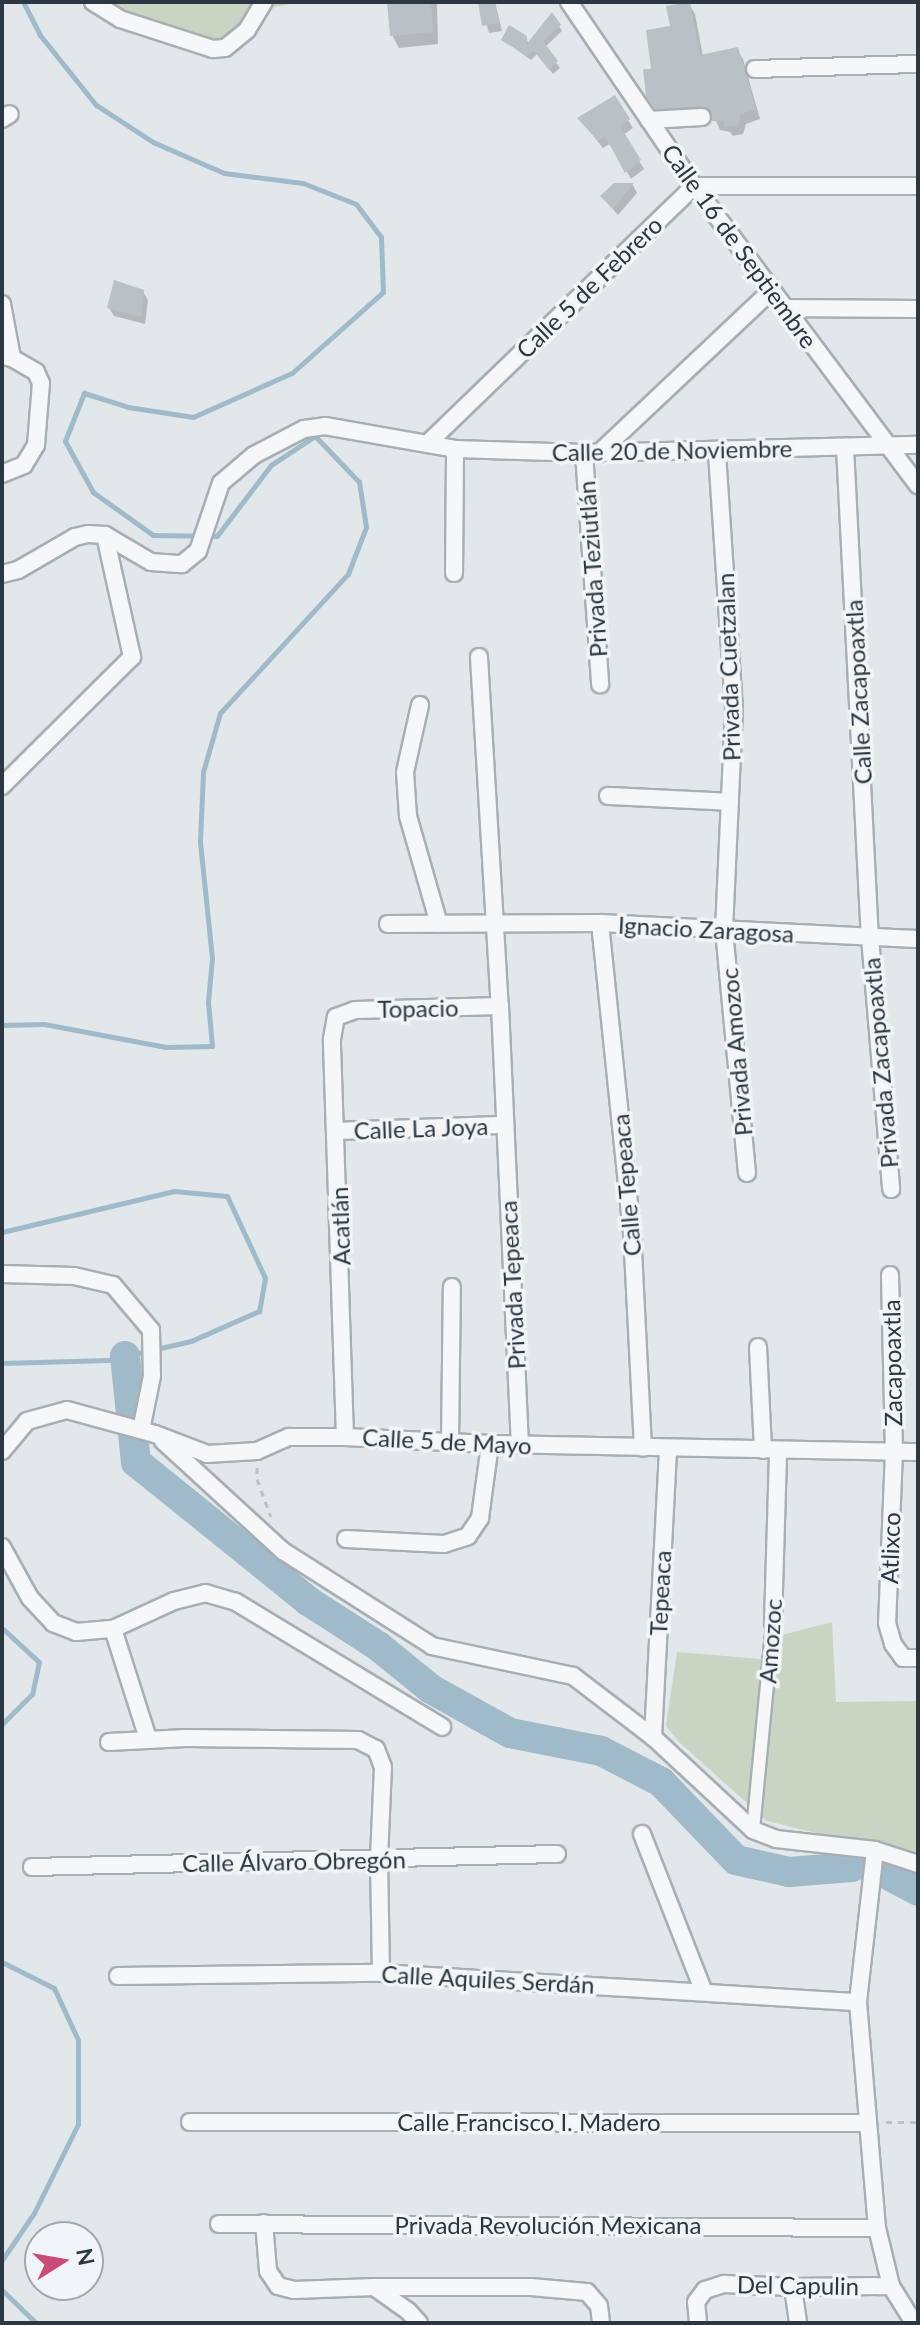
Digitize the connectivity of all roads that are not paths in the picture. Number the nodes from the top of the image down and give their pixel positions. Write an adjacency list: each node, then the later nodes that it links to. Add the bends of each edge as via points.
1 (93, 2): 2 (street, via 120,19 201,46 225,48 247,30)
2 (264, 2)
3 (569, 2): 7 (street, Calle 16 de Septiembre)
4 (918, 64): 5 (street)
5 (755, 69)
6 (702, 117): 7 (street)
7 (649, 120): 8 (street, Calle 16 de Septiembre)
8 (694, 186): 9 (street); 10 (street, Calle 16 de Septiembre); 15 (street, Calle 5 de Febrero)
9 (918, 186)
10 (771, 291): 12 (street, Calle 16 de Septiembre); 20 (street)
11 (2, 304): 14 (street)
12 (784, 308): 13 (street); 16 (street, Calle 16 de Septiembre)
13 (918, 309)
14 (7, 357): 22 (street, via 36,372 41,383 36,445 24,465)
15 (427, 444): 19 (street, Calle 20 de Noviembre); 24 (street, Calle 20 de Noviembre, via 325,426 304,429 254,455 221,483 192,559 182,564 151,562)
16 (891, 445): 17 (street, Calle 20 de Noviembre); 18 (street, Calle 20 de Noviembre); 23 (street, Calle 16 de Septiembre)
17 (918, 445)
18 (845, 447): 21 (street, Calle 20 de Noviembre); 38 (street, Calle Zacapoaxtla)
19 (455, 449): 20 (street, Calle 20 de Noviembre); 25 (street)
20 (591, 453): 21 (street, Calle 20 de Noviembre); 28 (street, Privada Teziutlán)
21 (717, 453): 32 (street, Privada Cuetzalan, via 734,710)
22 (2, 474)
23 (918, 485)
24 (105, 535): 26 (street, via 75,537); 30 (street, via 132,657)
25 (454, 573)
26 (2, 574)
27 (479, 657): 36 (street)
28 (600, 684)
29 (420, 705): 35 (street, via 405,772 408,816)
30 (2, 786)
31 (608, 796): 32 (street)
32 (730, 802): 37 (street, Privada Cuetzalan)
33 (600, 923): 36 (street, Ignacio Zaragosa); 37 (street, Ignacio Zaragosa); 55 (street, Calle Tepeaca, via 632,1231)
34 (388, 924): 35 (street, Ignacio Zaragosa)
35 (439, 924): 36 (street, Ignacio Zaragosa)
36 (494, 926): 40 (street)
37 (724, 930): 38 (street, Ignacio Zaragosa); 44 (street, Privada Amozoc)
38 (870, 937): 39 (street, Ignacio Zaragosa); 45 (street, Privada Zacapoaxtla)
39 (918, 939)
40 (500, 1006): 41 (street, Topacio, via 355,1010); 42 (street)
41 (336, 1017): 43 (street, Acatlán, via 332,1039)
42 (504, 1125): 43 (street, Calle La Joya); 54 (street, Privada Tepeaca)
43 (337, 1131): 51 (street, Acatlán)
44 (747, 1173)
45 (891, 1189)
46 (2, 1274): 50 (street, via 74,1276 113,1285 151,1330)
47 (890, 1275): 59 (street, Zacapoaxtla)
48 (452, 1287): 52 (street)
49 (758, 1347): 58 (street, Amozoc)
50 (140, 1430): 51 (street, Calle 5 de Mayo, via 207,1454 257,1451 289,1437); 57 (street, Calle 5 de Mayo, via 67,1410 27,1421); 67 (street, via 283,1551 432,1646 573,1676)
51 (345, 1437): 52 (street, Calle 5 de Mayo)
52 (450, 1442): 53 (street, Calle 5 de Mayo)
53 (490, 1444): 54 (street, Calle 5 de Mayo); 61 (street, via 480,1518 468,1536 444,1544)
54 (520, 1445): 55 (street, Calle 5 de Mayo)
55 (643, 1448): 56 (street, Calle 5 de Mayo)
56 (668, 1448): 58 (street, Calle 5 de Mayo); 67 (street, Tepeaca)
57 (2, 1451)
58 (770, 1451): 59 (street, Calle 5 de Mayo); 63 (street, Amozoc)
59 (894, 1451): 60 (street, Calle 5 de Mayo); 65 (street, Atlixco, via 887,1623 903,1658)
60 (918, 1452)
61 (346, 1539)
62 (2, 1547): 64 (street, via 30,1598 53,1623 76,1632)
63 (773, 1623): 70 (street, Amozoc)
64 (113, 1629): 66 (street, via 174,1601 205,1593 226,1599); 68 (street)
65 (918, 1658)
66 (442, 1727)
67 (653, 1737): 70 (street)
68 (148, 1739): 69 (street); 74 (street, via 358,1740 376,1749 383,1767)
69 (109, 1742)
70 (753, 1830): 72 (street, via 776,1839)
71 (642, 1834): 79 (street)
72 (875, 1850): 75 (street); 80 (street)
73 (557, 1854): 74 (street, Calle Álvaro Obregón)
74 (379, 1859): 76 (street, Calle Álvaro Obregón); 77 (street)
75 (918, 1864)
76 (32, 1867)
77 (381, 1973): 78 (street, Calle Aquiles Serdán); 79 (street, Calle Aquiles Serdán)
78 (118, 1976)
79 (703, 1990): 80 (street, Calle Aquiles Serdán)
80 (858, 2002): 82 (street)
81 (190, 2122): 82 (street, Calle Francisco I. Madero)
82 (868, 2123): 85 (street)
83 (264, 2223): 84 (street, Privada Revolución Mexicana); 85 (street, Privada Revolución Mexicana); 87 (street, via 268,2271 278,2286)
84 (219, 2224)
85 (877, 2228): 86 (street)
86 (891, 2286): 88 (street, Del Capulin); 93 (street)
87 (374, 2287): 89 (street); 90 (street, via 587,2292 599,2306)
88 (793, 2287): 91 (street, Del Capulin, via 724,2284 705,2290 696,2302); 92 (street)
89 (419, 2323)
90 (601, 2323)
91 (698, 2323)
92 (798, 2323)
93 (914, 2323)

